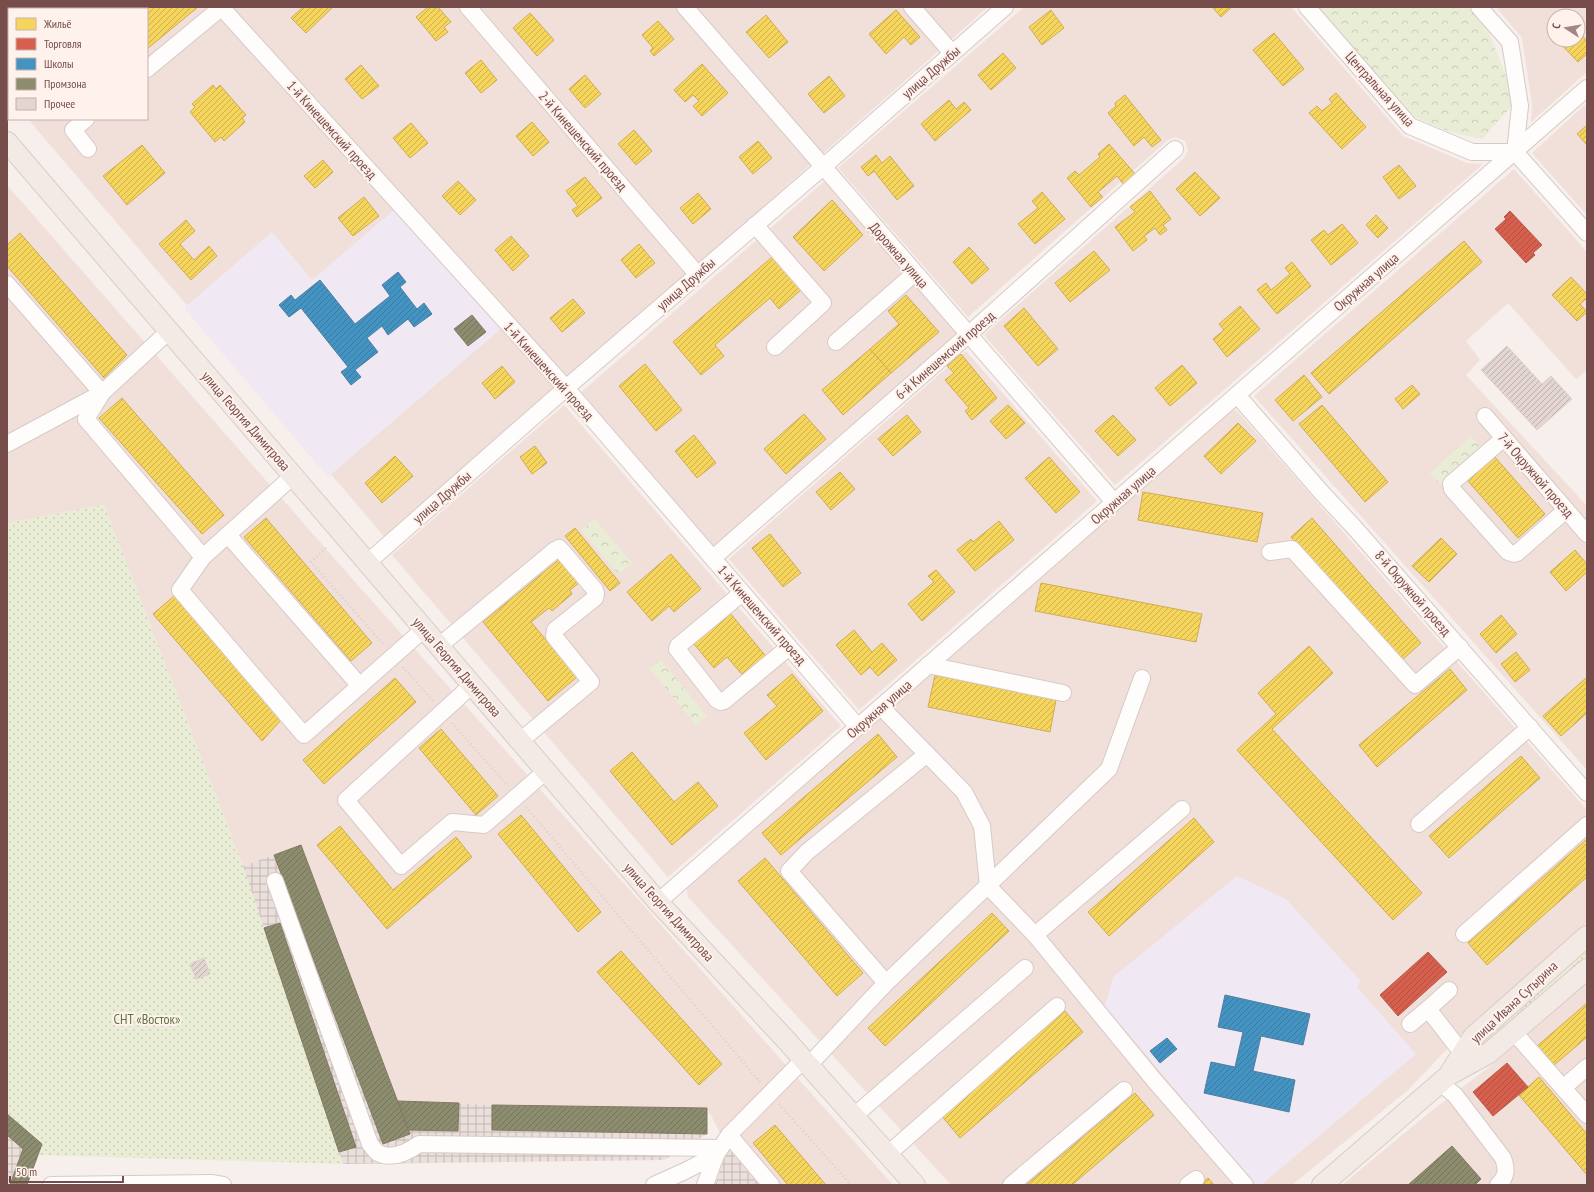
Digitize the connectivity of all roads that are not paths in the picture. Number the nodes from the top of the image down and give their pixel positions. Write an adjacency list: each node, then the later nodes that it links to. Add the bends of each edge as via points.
1 (221, 7): 9 (street); 26 (street, 1-й Кинешемский проезд)
2 (468, 7): 20 (street, 2-й Кинешемский проезд)
3 (684, 7): 16 (street, Дорожная улица)
4 (912, 7): 8 (street)
5 (1006, 7): 8 (street, улица Дружбы)
6 (1307, 7): 15 (street, Центральная улица, via 1410,126 1472,152)
7 (1479, 7): 15 (street, via 1510,42 1520,106)
8 (952, 53): 16 (street, улица Дружбы)
9 (148, 68)
10 (1587, 88): 15 (street, Окружная улица)
11 (85, 120): 13 (street, via 72,130)
12 (7, 142): 22 (main road, улица Георгия Димитрова)
13 (88, 149)
14 (1176, 149): 23 (street, 6-й Кинешемский проезд)
15 (1515, 152): 18 (street); 28 (street, Окружная улица)
16 (823, 167): 17 (street, улица Дружбы); 19 (street, Дорожная улица)
17 (755, 225): 20 (street, улица Дружбы); 25 (street, via 823,303)
18 (1587, 233)
19 (915, 273): 23 (street, Дорожная улица); 24 (street)
20 (697, 274): 26 (street, улица Дружбы)
21 (7, 284): 27 (street)
22 (169, 331): 27 (street); 32 (main road, улица Георгия Димитрова)
23 (968, 335): 33 (street, Дорожная улица); 39 (street, 6-й Кинешемский проезд)
24 (836, 342)
25 (775, 347)
26 (566, 388): 39 (street, 1-й Кинешемский проезд); 40 (street, улица Дружбы)
27 (102, 393): 31 (street); 38 (street, via 86,419)
28 (1237, 395): 33 (street, Окружная улица); 45 (street, 8-й Окружной проезд)
29 (1485, 416): 30 (street, 7-й Окружной проезд)
30 (1504, 438): 34 (street, 7-й Окружной проезд); 34 (street, via 1451,484 1452,489 1508,552 1514,554)
31 (7, 444)
32 (293, 476): 36 (street); 40 (main road, улица Георгия Димитрова)
33 (1114, 502): 46 (street, Окружная улица)
34 (1566, 510): 35 (street, 7-й Окружной проезд)
35 (1587, 534)
36 (228, 535): 38 (street); 49 (street)
37 (1270, 552): 45 (street, via 1292,549 1415,685)
38 (203, 557): 49 (street, via 180,590 304,735)
39 (712, 558): 41 (street, 1-й Кинешемский проезд)
40 (367, 563): 42 (main road, улица Георгия Димитрова)
41 (742, 593): 44 (street, 1-й Кинешемский проезд); 44 (street, via 676,649 717,700 724,701)
42 (424, 629): 43 (main road, улица Георгия Димитрова); 49 (street)
43 (439, 646): 48 (main road, улица Георгия Димитрова); 54 (street, via 555,550 562,550 596,594 595,598 555,630 554,636 592,682)
44 (789, 647): 52 (street, 1-й Кинешемский проезд)
45 (1460, 647): 53 (street, 8-й Окружной проезд)
46 (928, 665): 50 (street); 51 (street, Окружная улица)
47 (1142, 678): 62 (street, via 1109,769)
48 (472, 685): 54 (main road, улица Георгия Димитрова); 56 (street, via 346,800 402,866 452,822 484,825)
49 (360, 686)
50 (1063, 693)
51 (880, 707): 52 (street, Окружная улица); 55 (street)
52 (858, 727): 63 (street, Окружная улица)
53 (1530, 727): 57 (street, 8-й Окружной проезд); 59 (street)
54 (520, 741): 56 (main road, улица Георгия Димитрова)
55 (927, 754): 62 (street, via 964,792 982,826); 69 (street, via 807,852 789,871)
56 (546, 771): 63 (main road, улица Георгия Димитрова)
57 (1587, 793)
58 (1182, 809): 65 (street)
59 (1419, 824)
60 (1587, 826): 64 (street)
61 (275, 881): 84 (street, via 370,1144 378,1153 394,1156 420,1144)
62 (988, 886): 65 (street); 69 (street)
63 (658, 902): 76 (main road, улица Георгия Димитрова)
64 (1464, 934)
65 (1035, 935): 93 (street, via 1154,1080)
66 (1587, 936): 75 (main road, улица Ивана Сутырина, via 1473,1037)
67 (1025, 968): 82 (street)
68 (1587, 969): 74 (main road, улица Ивана Сутырина)
69 (886, 983): 76 (street)
70 (1449, 990): 72 (street)
71 (1057, 1006): 85 (street)
72 (1428, 1009): 73 (street); 75 (street)
73 (1410, 1024)
74 (1512, 1034): 78 (main road, улица Ивана Сутырина, via 1489,1054); 79 (street, via 1520,1039)
75 (1463, 1054): 78 (main road, улица Ивана Сутырина)
76 (806, 1063): 82 (main road, улица Георгия Димитрова); 83 (street, via 769,1093)
77 (1587, 1067): 79 (street)
78 (1444, 1079): 94 (main road, улица Ивана Сутырина); 95 (street, via 1503,1158 1506,1168 1504,1179)
79 (1563, 1088): 81 (street)
80 (1124, 1090): 92 (street)
81 (1587, 1115)
82 (854, 1116): 85 (main road, улица Георгия Димитрова)
83 (729, 1135): 84 (street); 90 (street)
84 (718, 1152): 88 (street); 89 (street)
85 (888, 1154): 91 (main road, улица Георгия Димитрова)
86 (51, 1185): 87 (street, via 211,1182)
87 (223, 1185)
88 (654, 1185)
89 (705, 1185)
90 (771, 1185)
91 (914, 1185)
92 (1011, 1185)
93 (1245, 1185)
94 (1322, 1185)
95 (1498, 1185)

